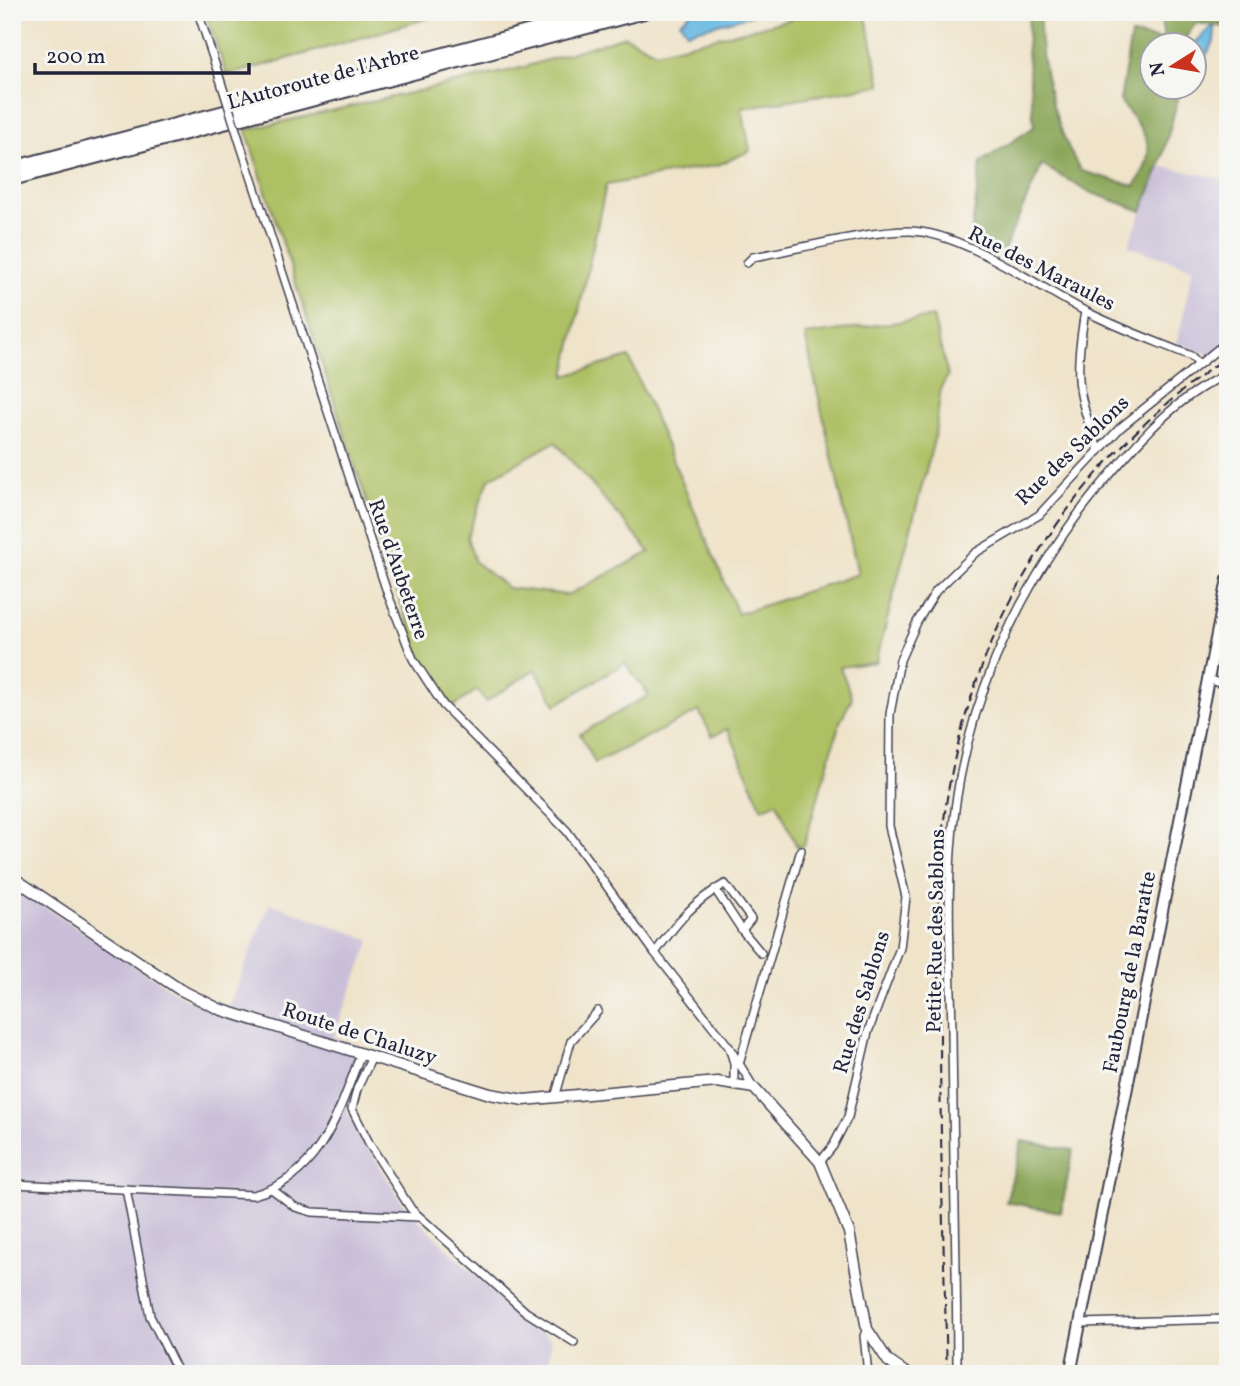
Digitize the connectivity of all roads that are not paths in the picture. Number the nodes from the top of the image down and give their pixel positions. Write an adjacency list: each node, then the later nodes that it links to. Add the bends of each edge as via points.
1 (198, 12): 20 (street, Rue d'Aubeterre, bridge, via 387,592 413,659 443,705 567,831)
2 (603, 12): 4 (highway, L'Autoroute de l'Arbre)
3 (645, 12): 5 (highway, L'Autoroute de l'Arbre)
4 (12, 168)
5 (12, 179)
6 (747, 263): 7 (street, Rue des Maraules, via 753,257 911,231 977,251)
7 (1085, 311): 9 (street, Rue des Maraules); 11 (street, via 1076,380)
8 (1228, 341): 9 (street)
9 (1198, 363): 11 (street, Rue des Sablons)
10 (1228, 374): 42 (street, Petite Rue des Sablons, via 1205,385 1126,456 1060,535 999,647 969,739 957,791 950,882)
11 (1099, 451): 30 (street, Rue des Sablons, via 1039,515 975,553 936,591 900,660 890,714 889,812 906,914 900,948 868,1032 848,1117)
12 (1228, 579): 13 (main road, Faubourg de la Baratte)
13 (1222, 632): 14 (main road, Faubourg de la Baratte)
14 (1207, 679): 15 (street); 36 (main road, Faubourg de la Baratte)
15 (1228, 685)
16 (801, 850): 26 (street)
17 (12, 877): 24 (street, Route de Chaluzy, via 179,989 219,1009)
18 (715, 889): 19 (street); 19 (street, via 725,884 751,919); 20 (street, via 681,917)
19 (743, 930): 21 (street)
20 (655, 953): 23 (street, Rue d'Aubeterre)
21 (761, 953)
22 (598, 1012): 29 (street, via 571,1041)
23 (729, 1047): 26 (street, Rue d'Aubeterre); 27 (street, Rue d'Aubeterre)
24 (361, 1053): 25 (street, Route de Chaluzy); 33 (street, via 325,1141 309,1164)
25 (372, 1057): 29 (street, Route de Chaluzy, via 490,1094 524,1100); 34 (street, via 353,1098 354,1115)
26 (740, 1062): 28 (street, Rue d'Aubeterre)
27 (734, 1083): 28 (street, Route de Chaluzy); 29 (street, Route de Chaluzy)
28 (754, 1088): 30 (street)
29 (555, 1098)
30 (820, 1162): 37 (street, via 849,1232)
31 (12, 1184): 32 (street)
32 (126, 1189): 33 (street, via 253,1195); 39 (street, via 150,1316)
33 (273, 1190): 34 (street, via 295,1207 312,1212)
34 (418, 1217): 38 (street, via 526,1312)
35 (1228, 1319): 36 (street)
36 (1080, 1323): 43 (main road, Faubourg de la Baratte)
37 (867, 1329): 40 (street); 41 (street, via 888,1362)
38 (574, 1342)
39 (179, 1374)
40 (868, 1374)
41 (908, 1374)
42 (957, 1374)
43 (1070, 1374)

